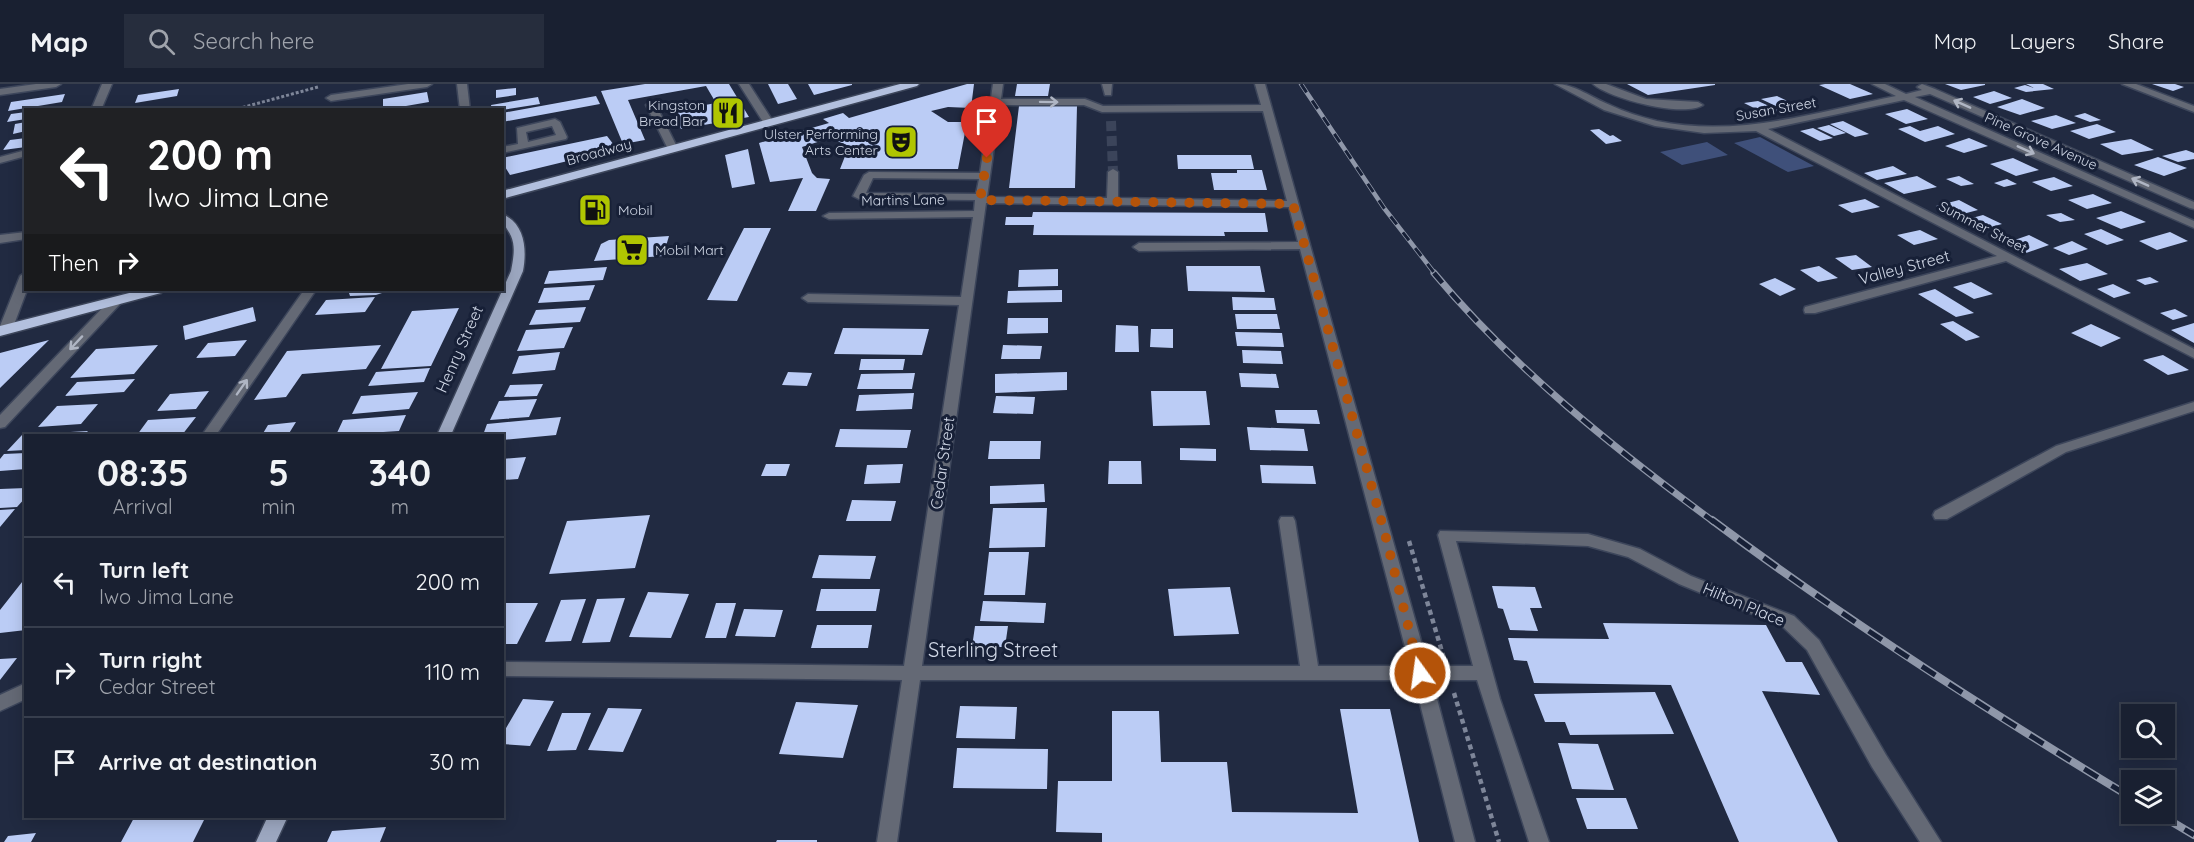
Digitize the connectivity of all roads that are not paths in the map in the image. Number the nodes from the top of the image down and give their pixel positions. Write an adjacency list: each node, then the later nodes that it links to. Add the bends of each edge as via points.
1 (56, 84): 15 (street)
2 (107, 84): 21 (street)
3 (427, 84): 17 (street)
4 (462, 84): 22 (street)
5 (744, 84): 27 (street)
6 (913, 84): 27 (highway, Broadway)
7 (998, 84): 18 (street, Cedar Street)
8 (1260, 84): 23 (street)
9 (1560, 84): 28 (street, Susan Street, via 1623,116 1660,125 1695,130)
10 (1598, 84): 20 (street, via 1659,106)
11 (1876, 84): 16 (street, Pine Grove Avenue)
12 (1916, 84): 14 (street, Pine Grove Avenue)
13 (2127, 84): 25 (street)
14 (1932, 91): 16 (street, Susan Street); 38 (street, Pine Grove Avenue, one-way to 14)
15 (0, 92)
16 (1906, 97): 28 (street, Susan Street); 40 (street, Pine Grove Avenue, one-way to 40)
17 (331, 98)
18 (995, 102): 24 (street, one-way to 24, via 1084,102); 35 (street, Cedar Street)
19 (651, 105): 30 (street)
20 (1698, 105)
21 (97, 108)
22 (465, 108)
23 (1267, 108): 24 (street); 42 (street)
24 (1102, 109): 26 (street)
25 (2194, 109)
26 (1111, 121)
27 (769, 123): 30 (highway, Broadway)
28 (1758, 128): 51 (street, Summer Street)
29 (523, 146): 31 (street)
30 (673, 149): 36 (highway, Broadway)
31 (504, 150)
32 (24, 154): 33 (street)
33 (0, 160)
34 (1113, 172): 39 (street)
35 (984, 176): 41 (street, Cedar Street); 41 (street, via 869,175 859,196)
36 (504, 194)
37 (2194, 195): 38 (street)
38 (2175, 197): 40 (street); 43 (street, Pine Grove Avenue)
39 (1112, 202): 41 (street); 42 (street)
40 (2144, 203): 46 (street, Pine Grove Avenue)
41 (979, 204): 44 (street, Martins Lane); 59 (street, Cedar Street)
42 (1293, 204): 49 (street)
43 (2194, 206)
44 (829, 216)
45 (504, 218): 53 (main road, Henry Street, via 519,236 521,253)
46 (2194, 225)
47 (24, 235): 48 (street)
48 (0, 239)
49 (1305, 245): 50 (street); 72 (street)
50 (1139, 248)
51 (2008, 257): 60 (street, Valley Street); 62 (street, Summer Street)
52 (24, 281): 61 (street)
53 (508, 281)
54 (152, 291): 58 (highway)
55 (309, 291): 65 (street, one-way to 55)
56 (504, 291): 66 (main road, Henry Street)
57 (808, 298): 59 (street)
58 (116, 300): 61 (highway); 64 (street, one-way to 64)
59 (965, 302): 70 (street, Cedar Street)
60 (1810, 310)
61 (3, 331)
62 (2194, 354)
63 (2194, 406): 67 (street, via 2061,448)
64 (0, 424)
65 (210, 434)
66 (444, 434)
67 (1941, 515)
68 (1287, 521): 71 (street)
69 (504, 669): 70 (street, Sterling Street)
70 (912, 673): 71 (street, Sterling Street); 78 (street, Cedar Street)
71 (1310, 673): 72 (street, Sterling Street)
72 (1420, 673): 73 (street, Sterling Street); 79 (street)
73 (1484, 673): 80 (street); 81 (street, Hilton Place, via 1446,535 1588,540 1634,553 1685,580 1788,621 1813,645 1879,761)
74 (24, 691): 75 (street)
75 (0, 704)
76 (277, 818): 77 (main road)
77 (266, 842)
78 (887, 842)
79 (1466, 842)
80 (1539, 842)
81 (1932, 842)

